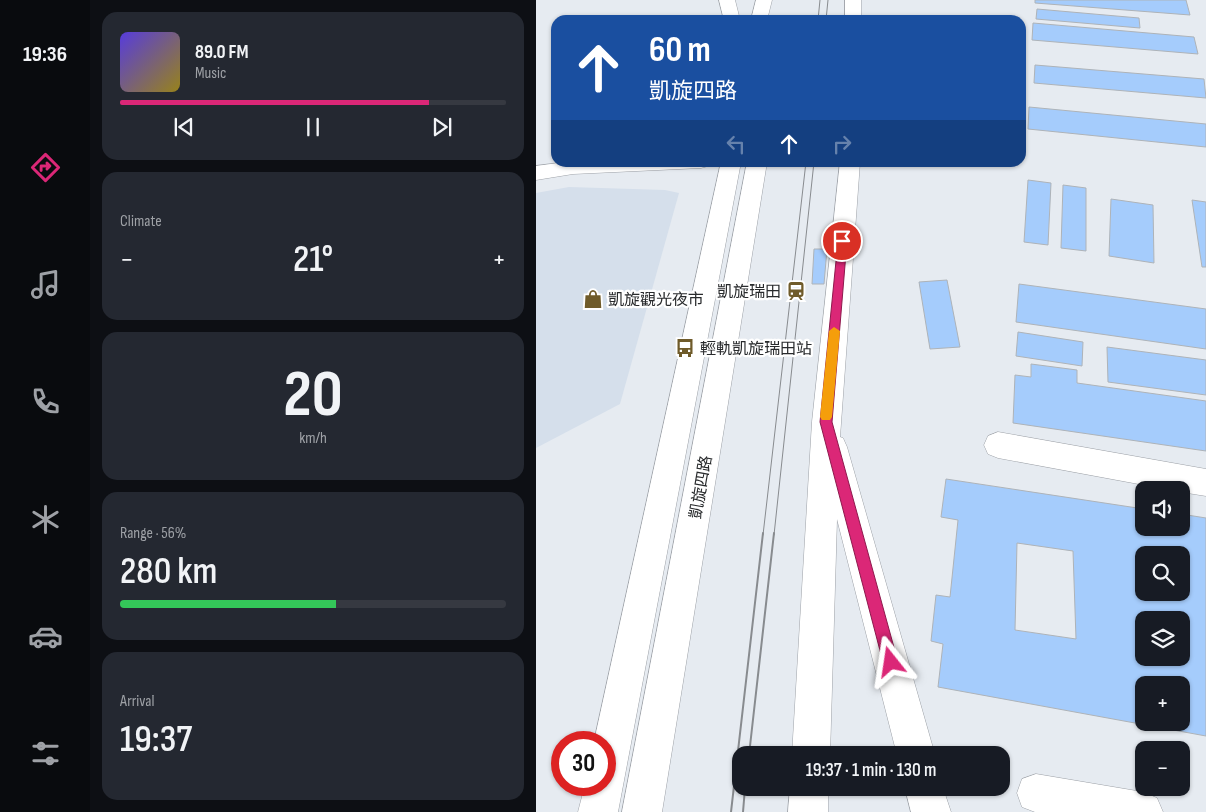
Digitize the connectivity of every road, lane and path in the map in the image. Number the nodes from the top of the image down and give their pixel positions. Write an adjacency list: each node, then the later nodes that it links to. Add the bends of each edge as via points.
1 (727, 0): 4 (street)
2 (764, 0): 5 (street)
3 (853, 0): 6 (street)
4 (731, 15)
5 (761, 15)
6 (853, 15)
7 (594, 167): 11 (street)
8 (745, 167): 15 (street, 凱旋四路)
9 (745, 167): 23 (street, 凱旋四路)
10 (850, 167): 12 (street)
11 (536, 173)
12 (826, 422): 16 (street); 17 (street)
13 (998, 445): 14 (street)
14 (1206, 483)
15 (616, 732)
16 (811, 746)
17 (914, 746)
18 (1036, 793): 26 (street)
19 (602, 796): 22 (street)
20 (809, 796): 24 (street)
21 (926, 796): 25 (street)
22 (598, 812)
23 (642, 812)
24 (808, 812)
25 (931, 812)
26 (1143, 812)

